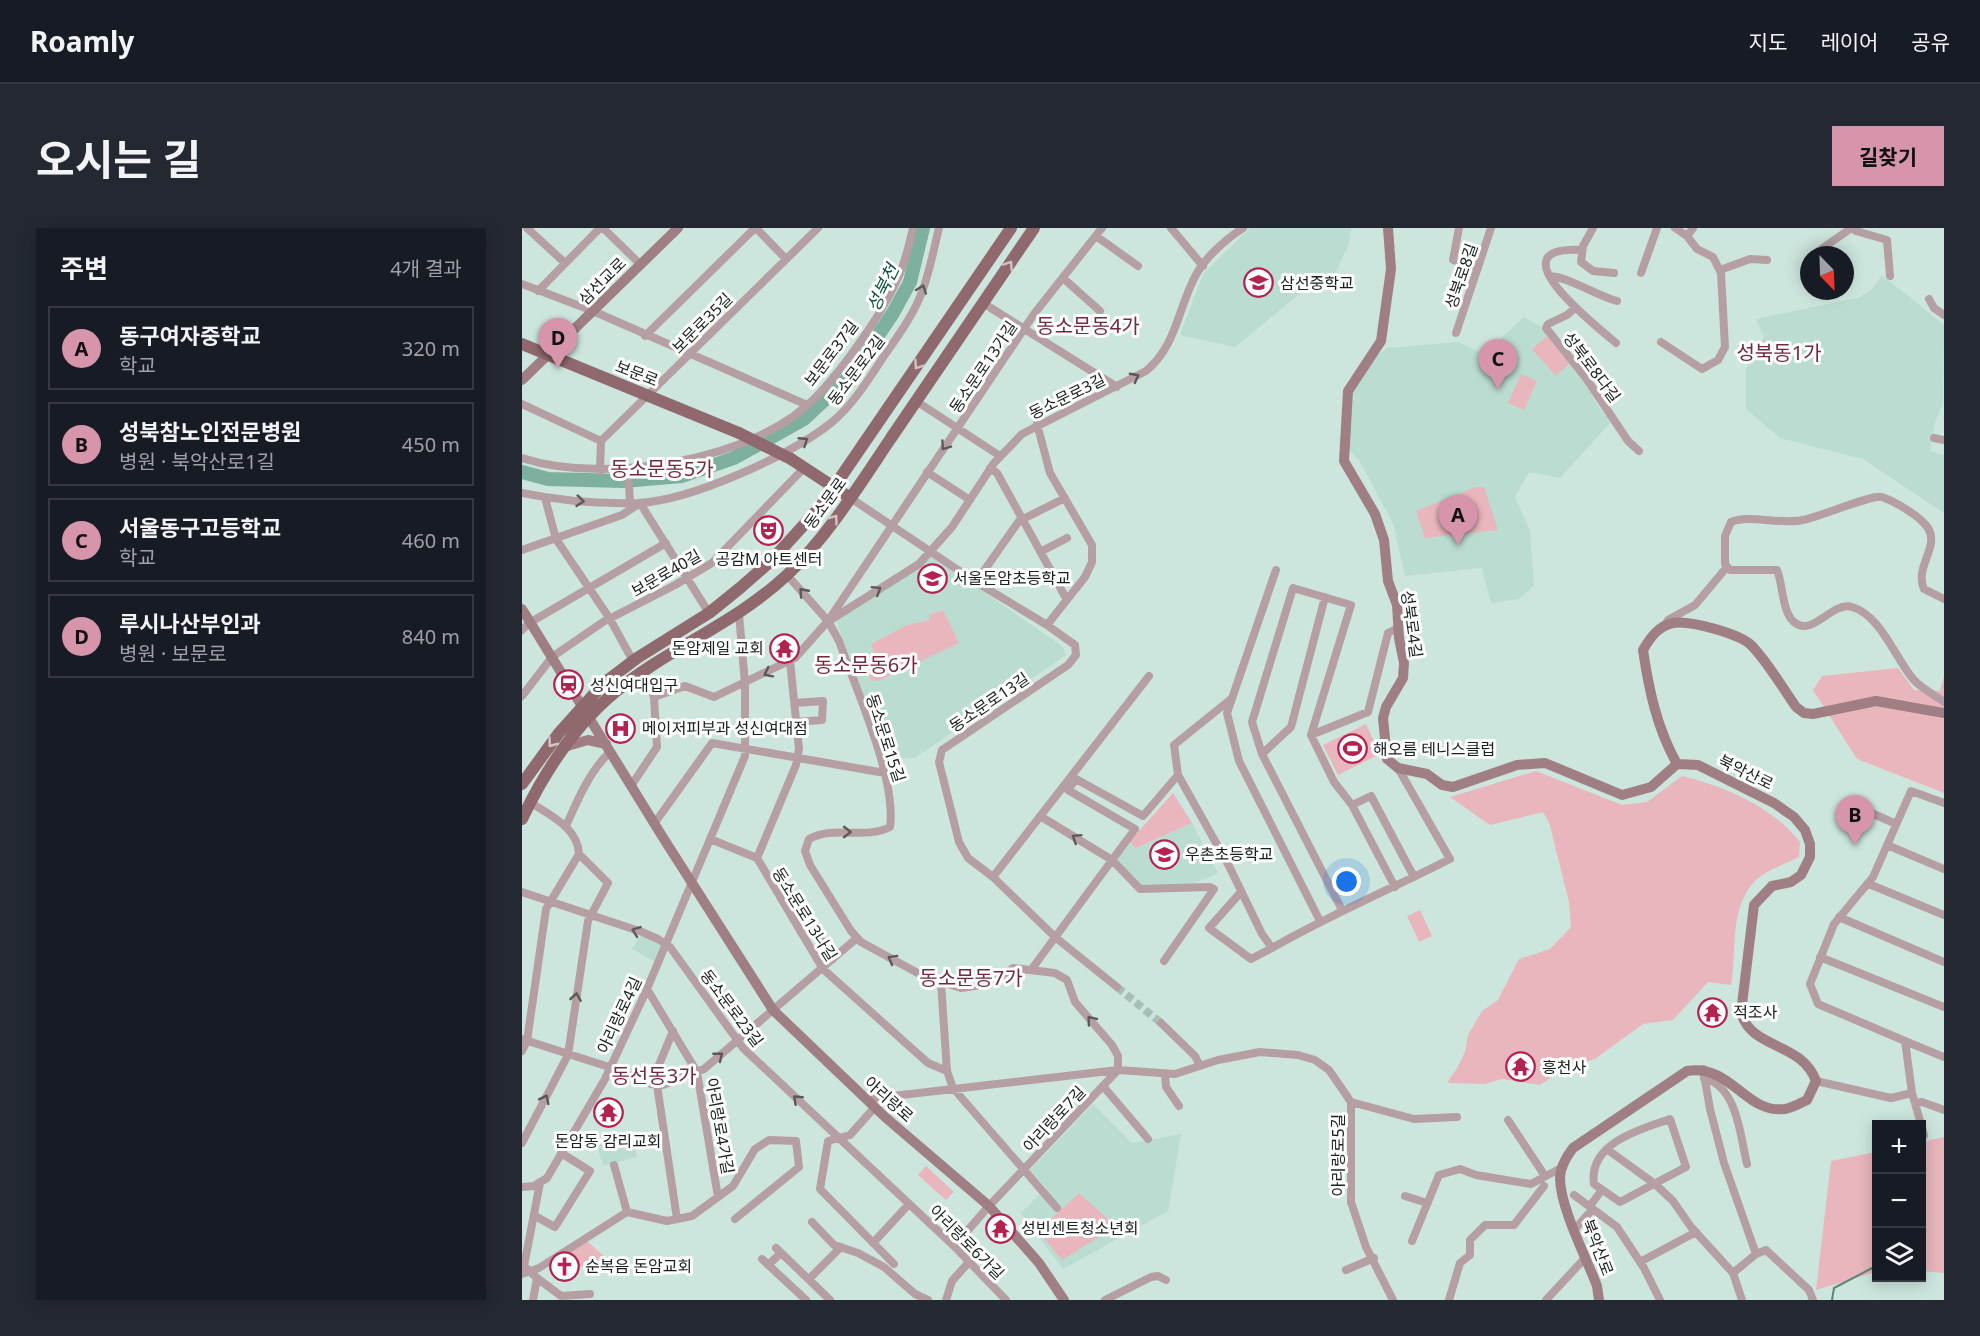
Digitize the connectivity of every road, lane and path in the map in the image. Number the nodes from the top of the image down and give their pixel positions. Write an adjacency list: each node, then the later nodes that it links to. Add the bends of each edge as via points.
1 (527, 228): 27 (street)
2 (601, 228): 27 (street); 28 (street)
3 (678, 228): 28 (street, 삼선교로)
4 (755, 228): 25 (street); 49 (street)
5 (818, 228): 25 (street, 보문로35길)
6 (913, 228): 60 (street, 보문로37길, via 897,281 844,362)
7 (939, 228): 81 (street, 동소문로2길, one-way to 7, via 729,478 798,446 832,422 862,388 900,333 922,291)
8 (1034, 228): 42 (main road, 동소문로, one-way to 8)
9 (1102, 228): 21 (street, 동소문로13가길)
10 (1171, 228): 30 (street)
11 (1243, 228): 30 (street, 동소문로3길)
12 (1388, 228): 107 (street, 성북로4길, via 1391,268 1381,341 1348,391 1344,461 1375,514 1384,540)
13 (1459, 228): 31 (street, via 1453,260)
14 (1491, 228): 31 (street, 성북로8길)
15 (1593, 228): 24 (street)
16 (1657, 228): 34 (street)
17 (1675, 228): 22 (street)
18 (1693, 228): 22 (street)
19 (1856, 228): 23 (street); 36 (street, via 1887,240)
20 (1010, 229): 74 (main road, 동소문로, one-way to 74)
21 (1096, 236): 29 (street); 37 (street, 동소문로13가길)
22 (1686, 236): 32 (street, via 1697,249 1713,257)
23 (1826, 246)
24 (1582, 250): 33 (street, via 1581,262 1593,271); 35 (street, via 1560,249 1552,253 1546,270)
25 (786, 259): 53 (street, 보문로35길)
26 (1767, 260): 32 (street, via 1750,259)
27 (565, 263): 39 (street)
28 (640, 264): 44 (street, 삼선교로)
29 (1138, 266)
30 (1203, 266): 56 (street, 동소문로3길, one-way to 30, via 1159,360)
31 (1478, 268): 48 (street, 성북로8길)
32 (1720, 270): 50 (street, via 1725,347 1718,360 1701,369)
33 (1614, 273)
34 (1641, 273)
35 (1550, 276): 41 (street); 43 (street, 성북로8다길)
36 (1890, 276)
37 (1063, 278): 45 (street); 47 (street, 동소문로13가길)
38 (522, 284): 39 (street)
39 (538, 291): 44 (street)
40 (1929, 299): 46 (street)
41 (1617, 301)
42 (983, 303): 47 (street); 58 (main road, 동소문로)
43 (1575, 308): 51 (street, 성북로8다길); 66 (street, 성북로8다길, via 1546,328)
44 (593, 311): 49 (street); 54 (street, 삼선교로)
45 (1100, 311)
46 (1944, 315)
47 (1024, 329): 56 (street); 62 (street, 동소문로13가길)
48 (1456, 333)
49 (645, 336): 53 (street)
50 (1661, 342)
51 (1616, 343)
52 (522, 344): 54 (main road, 보문로)
53 (689, 354): 57 (street, 보문로35길); 60 (street)
54 (548, 355): 55 (street, 삼선교로); 57 (main road, 보문로)
55 (522, 380)
56 (1117, 387): 61 (street, 동소문로3길)
57 (648, 395): 65 (street, 보문로35길); 69 (main road, 보문로, bridge, via 739,433)
58 (916, 401): 62 (street); 76 (main road, 동소문로)
59 (522, 404): 65 (street)
60 (807, 405): 71 (street, 보문로37길, via 755,437 695,458)
61 (1037, 424): 67 (street, 동소문로3길); 78 (street, via 1045,462)
62 (958, 428): 67 (street); 73 (street, 동소문로13가길, one-way to 73)
63 (1934, 438): 64 (street)
64 (1944, 440)
65 (601, 441): 72 (street)
66 (1639, 451)
67 (1000, 456): 70 (street, 동소문로3길)
68 (522, 458): 72 (street, 보문로37길)
69 (804, 468): 74 (main road); 93 (street, 보문로40길, via 712,562)
70 (990, 468): 79 (street, 동소문로3길); 82 (street, via 997,473)
71 (628, 469): 72 (street, 보문로37길); 80 (street)
72 (600, 471)
73 (927, 472): 79 (street); 83 (street, 동소문로13가길)
74 (834, 487): 76 (main road); 100 (main road, 동소문로, via 772,560)
75 (522, 493): 77 (street, 동소문로2길)
76 (849, 497): 83 (street, 동소문로13길); 92 (main road, 동소문로, one-way to 76)
77 (545, 498): 80 (street, 동소문로2길, one-way to 80); 85 (street)
78 (1065, 498): 82 (street); 98 (street, via 1092,545 1092,562)
79 (969, 500): 88 (street, 동소문로3길)
80 (630, 502): 81 (street, 동소문로2길)
81 (640, 503): 85 (street, via 622,515); 86 (street)
82 (1024, 520): 89 (street); 94 (street, via 1019,521)
83 (891, 524): 88 (street, 동소문로13길); 103 (street)
84 (1067, 538): 89 (street)
85 (556, 539): 87 (street); 95 (street)
86 (666, 543): 93 (street); 95 (street)
87 (522, 550)
88 (931, 550): 94 (street, 동소문로13길); 103 (street, 동소문로3길, one-way to 88, via 919,564)
89 (1042, 550): 98 (street)
90 (1727, 567): 97 (street, via 1725,536 1731,522 1800,521 1881,496 1922,520 1930,530 1931,544 1920,581 1924,589); 106 (street, via 1695,605 1668,620); 117 (street, via 1777,570 1788,614 1802,626 1814,624 1843,606 1864,613 1888,638 1916,682)
91 (1276, 570): 116 (street)
92 (788, 575): 101 (main road, 동소문로); 103 (street, 동소문로15길, one-way to 92)
93 (686, 578): 100 (street); 102 (street, 보문로40길)
94 (976, 582): 105 (street, 동소문로13길)
95 (588, 588): 102 (street); 104 (street)
96 (1324, 597): 123 (street, via 1351,605); 127 (street, via 1291,727); 127 (street, via 1293,588 1252,722)
97 (1944, 599)
98 (1067, 600): 105 (street)
99 (522, 609): 104 (street, 아리랑로)
100 (709, 613): 109 (main road, 동소문로)
101 (739, 614): 111 (main road, 동소문로); 113 (street)
102 (610, 619): 108 (street, 보문로40길); 109 (street)
103 (828, 621): 110 (street); 131 (street, 동소문로15길, via 839,641)
104 (526, 623): 108 (street, 아리랑로)
105 (1047, 625): 150 (street, 동소문로13길, via 1075,645 1076,655 1068,665 942,750 939,762 959,842 968,858)
106 (1665, 627): 120 (street, via 1684,624 1740,637 1751,645 1804,713 1876,701); 129 (street, via 1656,632 1643,650 1661,731)
107 (1398, 628): 123 (street, via 1388,633 1368,712); 130 (street, 성북로4길, via 1403,678 1383,718 1387,759)
108 (552, 657): 114 (street, 보문로40길); 119 (street, 아리랑로)
109 (633, 661): 119 (main road, 동소문로)
110 (790, 661): 113 (street, one-way to 113); 118 (street, 동소문로13나길)
111 (643, 672): 115 (street); 121 (main road, 동소문로)
112 (1149, 676): 139 (street)
113 (745, 684): 115 (street, via 714,697 685,686); 126 (street)
114 (522, 696)
115 (654, 697): 134 (street, via 657,747)
116 (1231, 699): 132 (street, via 1174,745); 162 (street, via 1227,713 1239,761)
117 (1944, 702)
118 (795, 703): 122 (street, 동소문로13나길); 122 (street, via 823,701 822,720)
119 (582, 705): 121 (street, 아리랑로); 133 (main road, 동소문로, one-way to 133)
120 (1944, 713)
121 (589, 717): 124 (main road, 동소문로); 125 (street, 아리랑로)
122 (796, 722): 128 (street, 동소문로13나길)
123 (1311, 735): 137 (street, via 1334,782)
124 (564, 747): 125 (street, via 588,740); 135 (main road, 동소문로)
125 (608, 748): 134 (street, 아리랑로); 143 (street)
126 (746, 749): 128 (street); 141 (street, via 712,743); 144 (street, 아리랑로4길)
127 (1262, 754): 158 (street)
128 (797, 759): 131 (street); 147 (street, 동소문로13나길)
129 (1677, 764): 130 (street, via 1651,787 1622,795 1545,763 1517,765 1453,787 1442,785 1427,774); 194 (street, 북악산로, via 1698,765 1774,803 1805,830 1810,857 1801,875 1772,886 1754,904 1741,1013 1754,1034 1804,1060)
130 (1398, 768): 151 (street, via 1450,859)
131 (885, 773): 165 (street, 동소문로15길, one-way to 131, via 805,851 809,839 821,832 880,832 890,827 892,813)
132 (1178, 775): 148 (street, via 1143,816 1076,779 1068,790 1135,829); 156 (street)
133 (522, 782)
134 (631, 786): 141 (street, 아리랑로)
135 (530, 802): 140 (main road, 동소문로); 143 (street)
136 (1944, 803): 142 (street, via 1911,791)
137 (1352, 805): 151 (street, via 1371,796); 154 (street)
138 (1865, 810): 142 (street)
139 (1040, 816): 148 (street, one-way to 139); 150 (street)
140 (522, 819)
141 (654, 824): 152 (street, 아리랑로)
142 (1896, 824): 145 (street)
143 (566, 826): 146 (street, via 579,843)
144 (710, 839): 147 (street); 152 (street, 아리랑로4길)
145 (1887, 845): 149 (street); 153 (street)
146 (579, 854): 157 (street); 160 (street, via 608,883)
147 (757, 858): 172 (street, 동소문로13나길)
148 (1112, 860): 164 (street); 170 (street, via 1140,889 1214,889)
149 (1944, 869)
150 (993, 877): 164 (street)
151 (1414, 877): 154 (street)
152 (691, 883): 166 (street, 아리랑로4길); 178 (street, 아리랑로)
153 (1869, 884): 159 (street); 161 (street)
154 (1395, 887): 158 (street)
155 (522, 892): 157 (street, 동소문로23길)
156 (1241, 892): 167 (street); 167 (street, via 1209,928 1251,959)
157 (549, 901): 160 (street, 동소문로23길); 181 (street)
158 (1342, 910): 162 (street)
159 (1944, 915)
160 (591, 916): 166 (street, 동소문로23길, one-way to 160); 185 (street, one-way to 160)
161 (1839, 917): 168 (street); 171 (street)
162 (1320, 921): 167 (street)
163 (813, 927): 169 (street)
164 (1055, 937): 173 (street); 175 (street)
165 (857, 938): 169 (street); 174 (street, 동소문로15길, one-way to 165)
166 (664, 943): 176 (street, 아리랑로4길); 182 (street, 동소문로23길)
167 (1272, 948)
168 (1820, 957): 177 (street); 183 (street, via 1810,984 1818,1004)
169 (833, 959): 172 (street)
170 (1164, 961)
171 (1944, 962)
172 (823, 969): 178 (street); 190 (street, 동소문로13나길, via 928,1064)
173 (1031, 970): 174 (street, 동소문로15길, via 1013,968 989,984 961,988); 189 (street, 동소문로15길, one-way to 173, via 1115,1050 1075,1002 1067,980 1055,973)
174 (941, 983): 190 (street)
175 (1116, 987)
176 (647, 989): 180 (street, 아리랑로4가길); 188 (street, 아리랑로4길)
177 (1944, 1007)
178 (773, 1010): 182 (street); 200 (street, 아리랑로)
179 (1161, 1023): 187 (street, via 1196,1056)
180 (673, 1030): 191 (street, 아리랑로4가길); 195 (street)
181 (524, 1040): 184 (street); 185 (street)
182 (737, 1041): 191 (street, one-way to 182); 207 (street, 동소문로23길, one-way to 182)
183 (1905, 1041): 186 (street); 198 (street)
184 (522, 1051)
185 (568, 1054): 188 (street); 209 (street, one-way to 185)
186 (1944, 1057)
187 (1200, 1066): 192 (street, 아리랑로5길); 199 (street, 아리랑로5길, via 1260,1052 1298,1055 1329,1070)
188 (609, 1067): 195 (street); 211 (street, 아리랑로4길)
189 (1118, 1070): 192 (street, 아리랑로5길); 196 (street, 아리랑로7길); 197 (street, 아리랑로5길)
190 (947, 1071): 197 (street)
191 (697, 1072): 195 (street); 224 (street, 아리랑로4가길)
192 (1165, 1074): 202 (street, via 1166,1087)
193 (1703, 1074): 194 (street, via 1722,1077 1766,1108 1786,1109 1807,1100); 212 (street, via 1732,1102); 214 (street, via 1687,1071 1573,1148); 241 (street, via 1724,1163)
194 (1816, 1081): 198 (street, via 1891,1098)
195 (654, 1084): 232 (street)
196 (1103, 1086): 208 (street, 아리랑로7길); 215 (street, 아리랑로7길)
197 (952, 1088): 200 (street, 아리랑로5길); 215 (street)
198 (1912, 1094): 201 (street)
199 (1351, 1102): 204 (street, via 1414,1119); 243 (street, 아리랑로5길, via 1351,1202 1366,1247)
200 (871, 1103): 207 (street, via 850,1135); 227 (street, 아리랑로)
201 (1915, 1103): 203 (street); 206 (street)
202 (1179, 1106)
203 (1944, 1110)
204 (1457, 1117)
205 (1508, 1120): 216 (street)
206 (1919, 1120)
207 (839, 1139): 226 (street, 아리랑로6가길); 238 (street, via 828,1141 820,1189)
208 (1148, 1139)
209 (522, 1143)
210 (1608, 1150): 218 (street); 218 (street, via 1629,1132 1670,1119 1686,1167); 221 (street, via 1593,1176)
211 (561, 1152): 217 (street, 아리랑로4길); 231 (street, via 590,1171 555,1227)
212 (1747, 1164)
213 (614, 1165): 230 (street)
214 (1563, 1167): 216 (street); 235 (street, 북악산로, via 1562,1196)
215 (1024, 1171): 227 (street, 아리랑로7길); 229 (street, 아리랑로7길)
216 (1545, 1176): 225 (street, via 1531,1184 1460,1169 1438,1175)
217 (540, 1183): 220 (street); 231 (street)
218 (1655, 1184): 221 (street, via 1620,1202); 236 (street)
219 (1544, 1185): 264 (street, via 1514,1225 1485,1225 1470,1240 1470,1255 1460,1263)
220 (522, 1187)
221 (1600, 1191): 228 (street)
222 (1574, 1195): 228 (street)
223 (1405, 1196): 225 (street)
224 (718, 1197): 232 (street, via 692,1216); 233 (street, via 733,1186 755,1149 769,1140 796,1141 799,1167)
225 (1427, 1203): 237 (street)
226 (909, 1204): 238 (street, 아리랑로6가길); 239 (street, 아리랑로6가길)
227 (989, 1206): 239 (street); 261 (street, 아리랑로, via 1039,1263)
228 (1590, 1206): 235 (street, via 1592,1211); 245 (street, via 1617,1227)
229 (1058, 1208)
230 (627, 1212): 232 (street, via 667,1221); 248 (street)
231 (535, 1216): 248 (street)
232 (677, 1219)
233 (735, 1219)
234 (812, 1222): 240 (street, via 834,1245)
235 (1575, 1229): 242 (street, 북악산로)
236 (1696, 1232): 245 (street); 249 (street)
237 (1412, 1241)
238 (873, 1243): 246 (street)
239 (954, 1246): 244 (street, 아리랑로6가길)
240 (841, 1247): 251 (street); 254 (street, via 884,1267)
241 (1756, 1254): 249 (street); 269 (street, via 1766,1250 1771,1253 1809,1290)
242 (1586, 1257): 265 (street); 266 (street, 북악산로)
243 (1374, 1258): 247 (street); 263 (street, 아리랑로5길)
244 (969, 1262): 259 (street, via 952,1281); 260 (street, 아리랑로6가길)
245 (1640, 1262): 267 (street)
246 (894, 1264)
247 (1346, 1270)
248 (525, 1273): 250 (street)
249 (1733, 1273): 268 (street)
250 (537, 1278): 253 (street, via 561,1296); 255 (street)
251 (809, 1279): 256 (street, via 779,1250 765,1262); 257 (street)
252 (1166, 1280): 262 (street, via 1151,1277)
253 (590, 1294)
254 (912, 1297): 258 (street)
255 (533, 1300)
256 (806, 1300)
257 (830, 1300)
258 (928, 1300)
259 (946, 1300)
260 (1006, 1300)
261 (1064, 1300)
262 (1105, 1300)
263 (1393, 1300)
264 (1449, 1300)
265 (1546, 1300)
266 (1599, 1300)
267 (1660, 1300)
268 (1742, 1300)
269 (1813, 1300)

